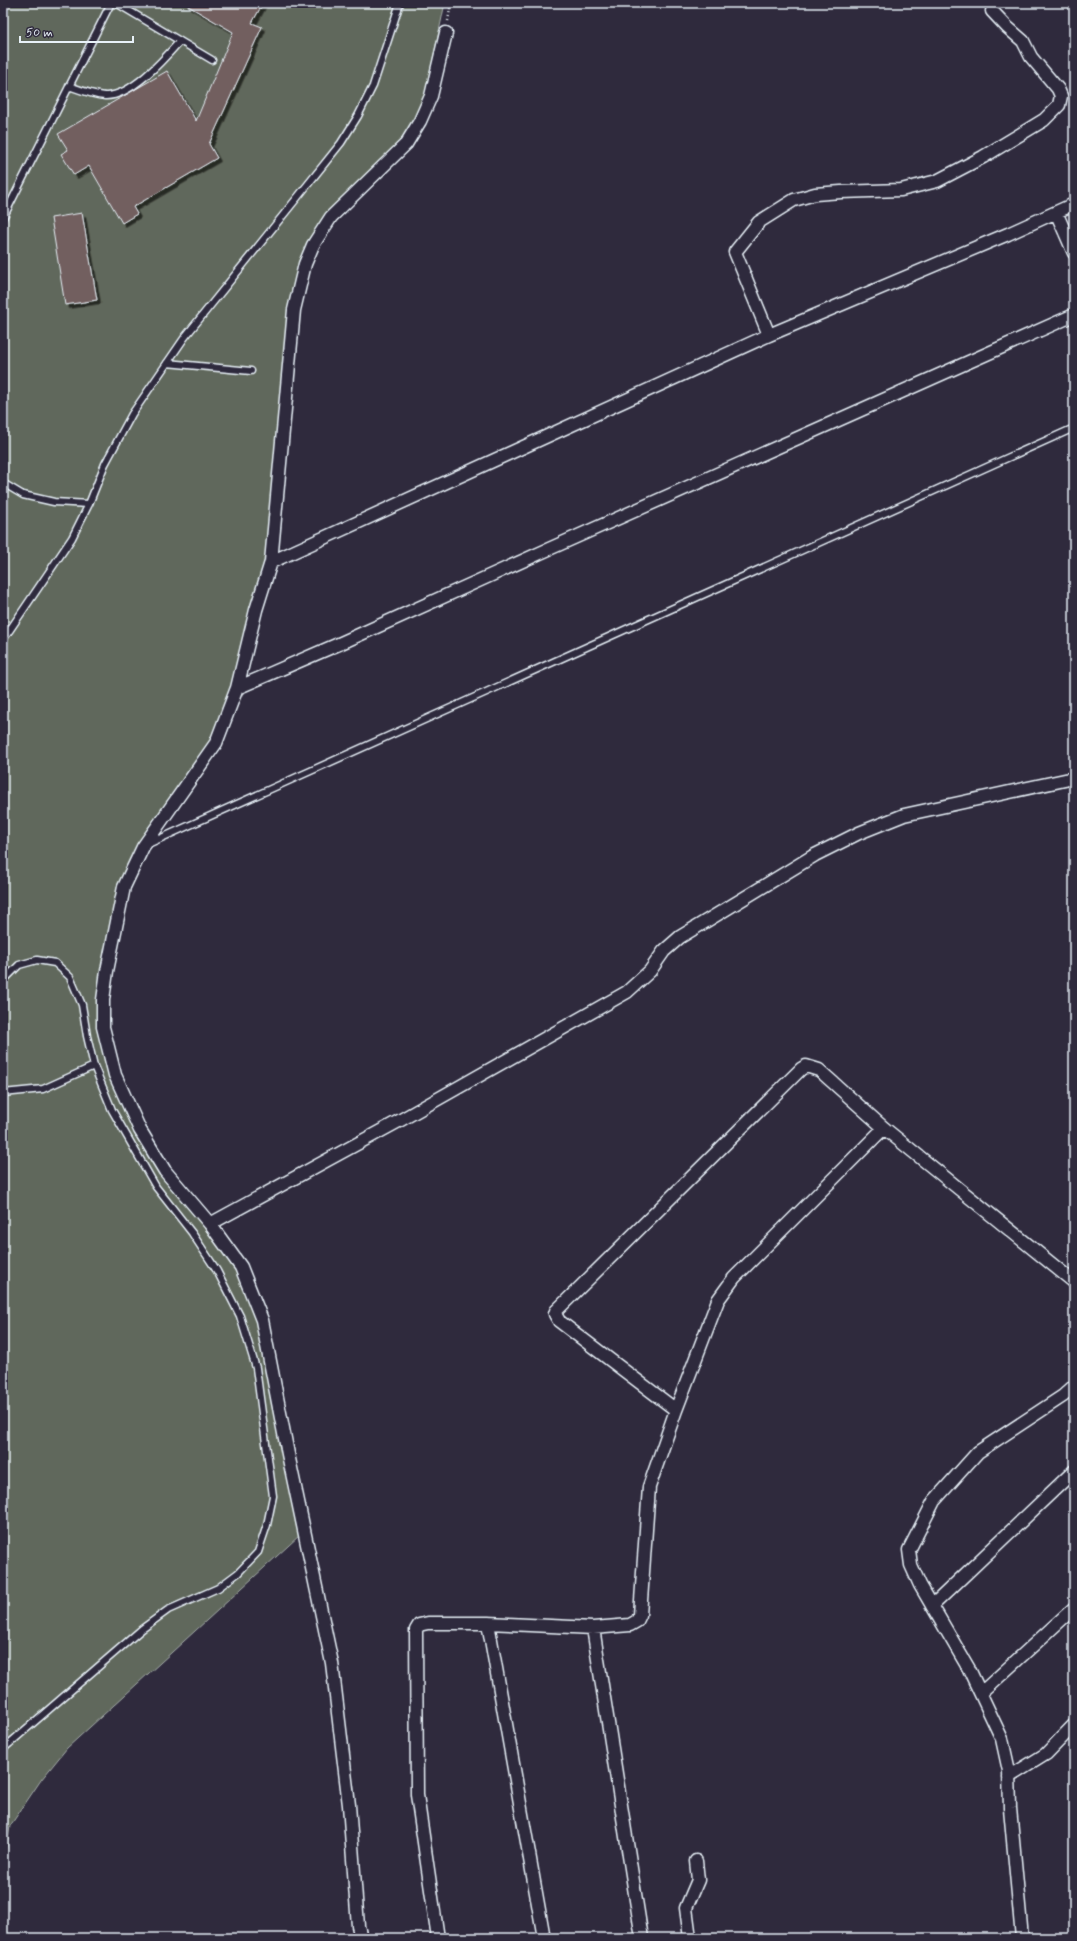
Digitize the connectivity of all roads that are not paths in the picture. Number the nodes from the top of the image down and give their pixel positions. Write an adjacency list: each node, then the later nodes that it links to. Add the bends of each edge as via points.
1 (111, 3): 8 (lane)
2 (116, 3): 6 (lane)
3 (400, 3): 15 (lane, via 373,86 358,116 331,155)
4 (992, 11): 14 (street, via 1023,41 1031,57 1058,89 1061,96 1059,105 1044,120 1014,139 937,180 901,190 815,194 794,200 759,222 735,252)
5 (446, 33): 20 (street, via 431,96 406,144 331,217 313,245 305,264 294,310)
6 (180, 41): 7 (lane); 8 (lane, via 162,62 145,76 114,95 96,95)
7 (212, 60)
8 (69, 86): 11 (lane)
9 (1074, 204): 10 (street)
10 (1056, 212): 12 (street); 14 (street)
11 (3, 218)
12 (1074, 253)
13 (1074, 315): 22 (street)
14 (769, 335): 20 (street)
15 (167, 363): 16 (lane); 19 (lane, via 118,438)
16 (251, 371)
17 (1074, 428): 24 (lane)
18 (3, 483): 19 (lane, via 23,495 54,502)
19 (89, 504): 21 (lane, via 72,538)
20 (272, 562): 22 (street, via 256,610)
21 (3, 640)
22 (237, 688): 24 (street, via 216,744)
23 (1074, 778): 29 (street, via 904,815 815,854 680,937 664,950 650,971 627,992)
24 (143, 847): 29 (street, via 124,887 107,971 103,1027 115,1076 140,1130 165,1171)
25 (3, 984): 26 (lane, via 19,965 37,960 55,964 70,977 82,1005)
26 (94, 1066): 27 (lane, via 43,1089); 40 (lane, via 112,1110 133,1148 156,1187 192,1233 217,1271 240,1316 256,1368 274,1496 268,1525 258,1552 238,1573 218,1588 168,1610 142,1629)
27 (3, 1093)
28 (884, 1128): 30 (street); 32 (street, via 734,1278 718,1300); 32 (street, via 819,1070 806,1066 558,1308 555,1314 559,1322)
29 (210, 1224): 43 (street, via 241,1267 262,1320 332,1663 349,1805)
30 (1074, 1282)
31 (1074, 1386): 34 (street, via 1063,1396 978,1452 934,1501 909,1550 911,1565)
32 (676, 1410): 37 (street, via 649,1487 640,1615 637,1621 630,1625)
33 (1074, 1471): 34 (street)
34 (932, 1606): 38 (street)
35 (1074, 1608): 38 (street)
36 (488, 1622): 37 (street); 44 (street, via 428,1622 419,1624 416,1630 417,1795); 45 (street)
37 (593, 1628): 46 (street)
38 (981, 1693): 41 (street, via 1002,1739)
39 (1074, 1726): 41 (street, via 1046,1754)
40 (3, 1749)
41 (1009, 1777): 48 (street)
42 (696, 1862): 47 (street, via 698,1880 686,1908)
43 (361, 1938)
44 (438, 1938)
45 (544, 1938)
46 (642, 1938)
47 (690, 1938)
48 (1022, 1938)

